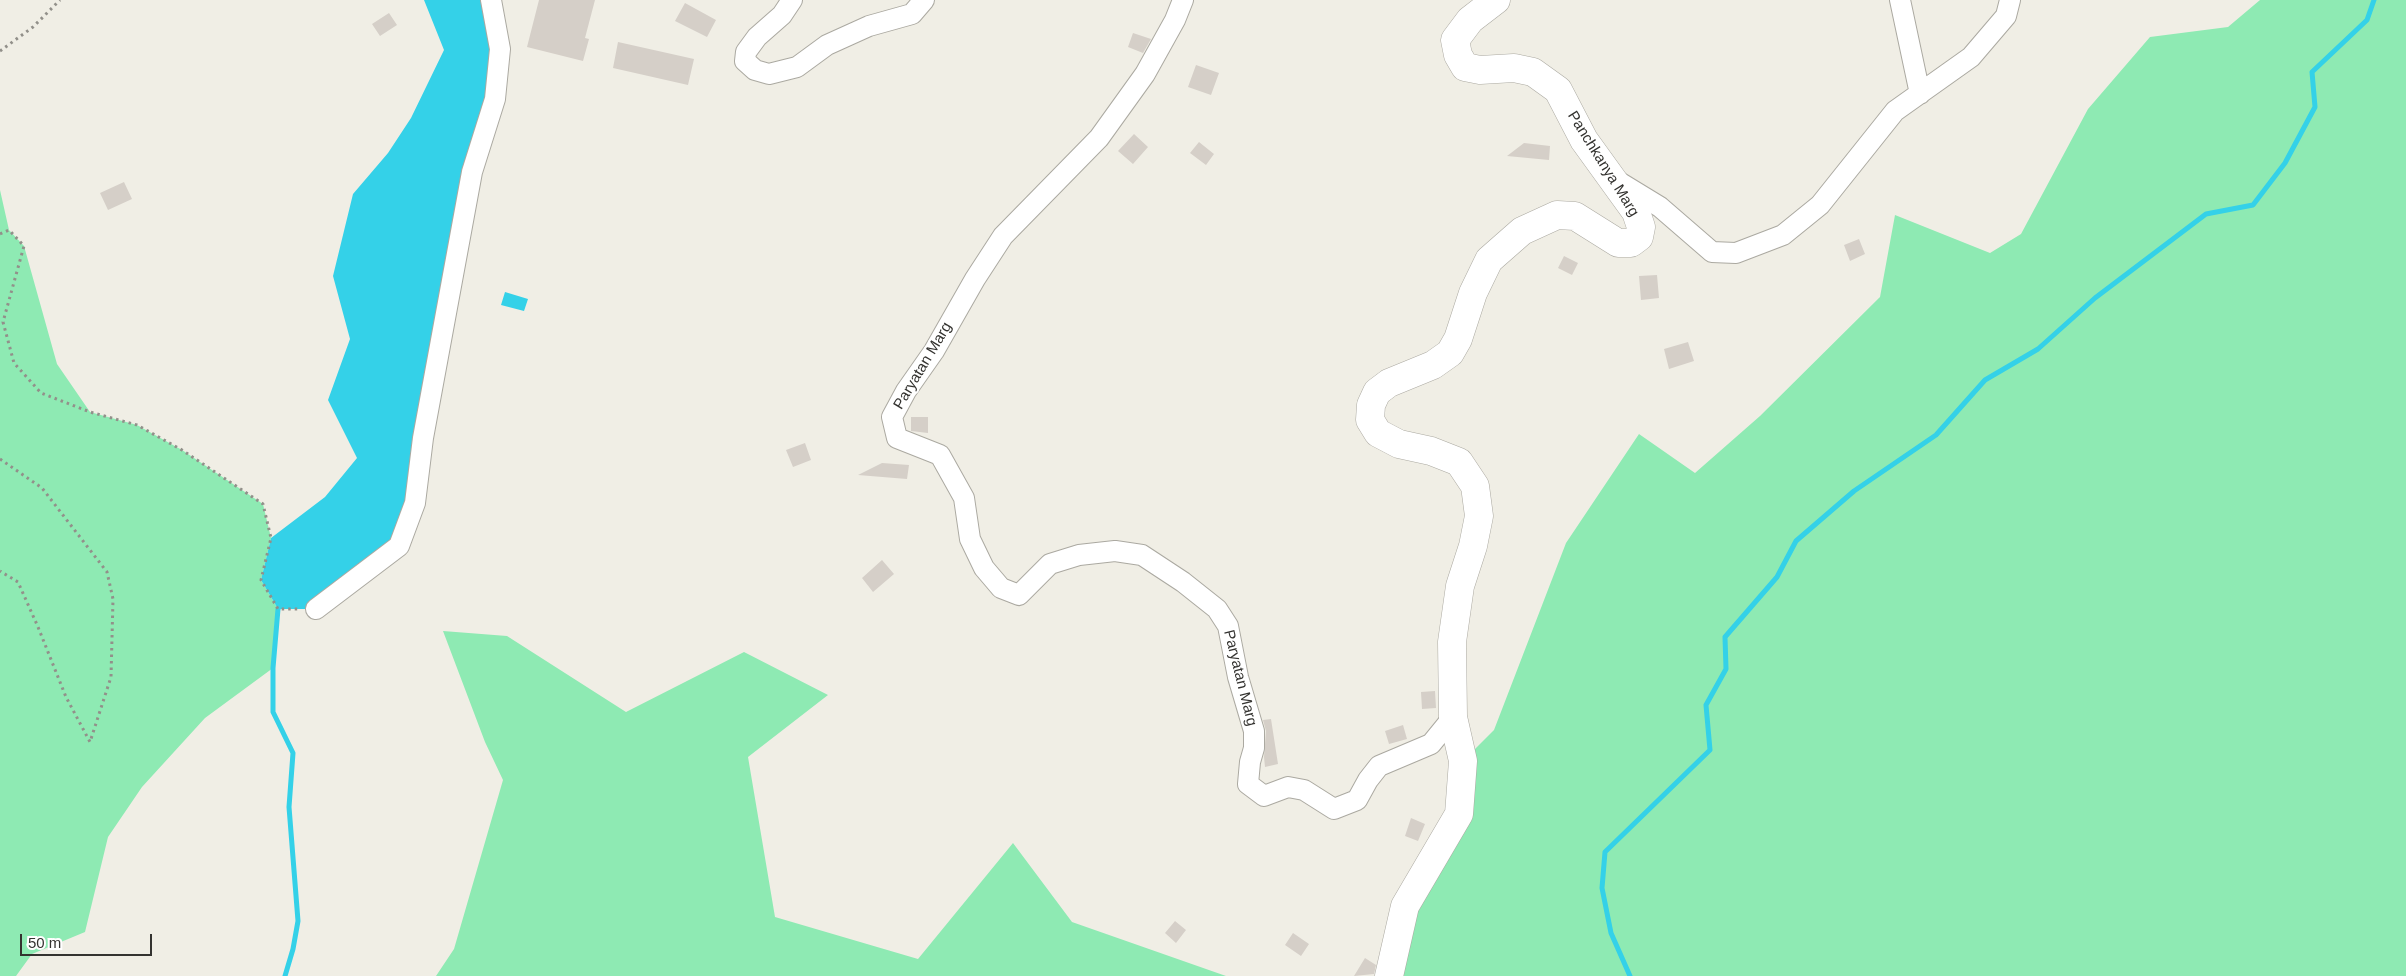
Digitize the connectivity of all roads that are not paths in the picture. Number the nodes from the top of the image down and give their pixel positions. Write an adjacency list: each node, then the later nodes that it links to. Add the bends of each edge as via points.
1 (491, 0): 10 (street, via 500,49 495,99 472,172 415,503 400,546)
2 (792, 0): 3 (street, via 746,52 745,61 755,70 769,74 797,67 827,46 870,26 912,14)
3 (924, 0)
4 (1183, 0): 11 (street, Paryatan Marg, via 1145,74 1099,138 1003,236 892,417 896,438 940,454 964,498 970,539 984,568 1002,588 1019,594 1050,564 1079,555 1115,551 1142,555 1217,609 1228,626 1238,677 1254,731 1248,784 1264,796 1288,787 1304,790 1334,809 1356,800 1379,766 1431,744)
5 (1496, 0): 9 (street, Panchkanya Marg, via 1470,20 1455,40 1465,67 1480,70 1514,68 1533,72 1545,79 1558,90 1584,140)
6 (1900, 0): 8 (street)
7 (2010, 0): 8 (street, via 2006,16 1971,57)
8 (1920, 94): 9 (street, via 1895,111 1820,205 1783,235 1736,253 1712,252 1660,207)
9 (1613, 178): 11 (street, Panchkanya Marg, via 1636,212 1641,227 1639,237 1631,243 1618,243 1575,216 1557,215 1522,231 1488,260 1450,353 1433,365 1389,383 1377,392 1372,404 1370,420 1378,433 1399,444 1459,462 1475,486 1479,516 1460,586 1452,642)
10 (316, 609)
11 (1453, 717): 12 (street, Panchkanya Marg, via 1463,761 1459,814 1405,906)
12 (1389, 976)

